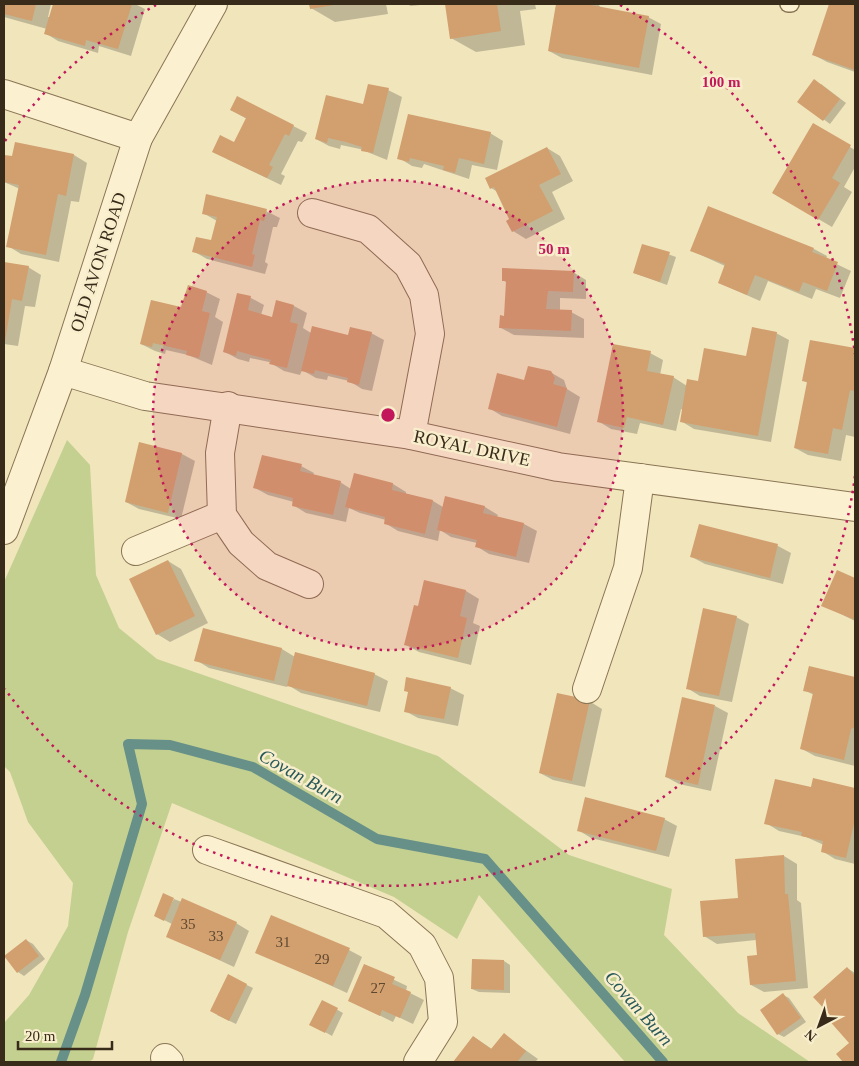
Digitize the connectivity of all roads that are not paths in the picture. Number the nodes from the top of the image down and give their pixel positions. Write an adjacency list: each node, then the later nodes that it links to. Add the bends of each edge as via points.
1 (213, 4): 3 (street, OLD AVON ROAD)
2 (4, 94): 3 (street)
3 (138, 138): 5 (street, OLD AVON ROAD)
4 (312, 214): 7 (street, via 368,229 408,265 424,296 430,334)
5 (62, 371): 6 (street, ROYAL DRIVE, via 145,396); 11 (street, OLD AVON ROAD)
6 (228, 406): 7 (street, ROYAL DRIVE); 10 (street, via 220,453)
7 (411, 434): 8 (street, ROYAL DRIVE, via 558,467)
8 (640, 478): 9 (street, ROYAL DRIVE); 14 (street, via 628,568)
9 (855, 507)
10 (222, 515): 12 (street); 13 (street, via 241,543 267,566)
11 (4, 530)
12 (136, 551)
13 (309, 584)
14 (587, 689)
15 (207, 850): 16 (street, via 386,914 422,945 439,978 443,1022)
16 (418, 1062)

